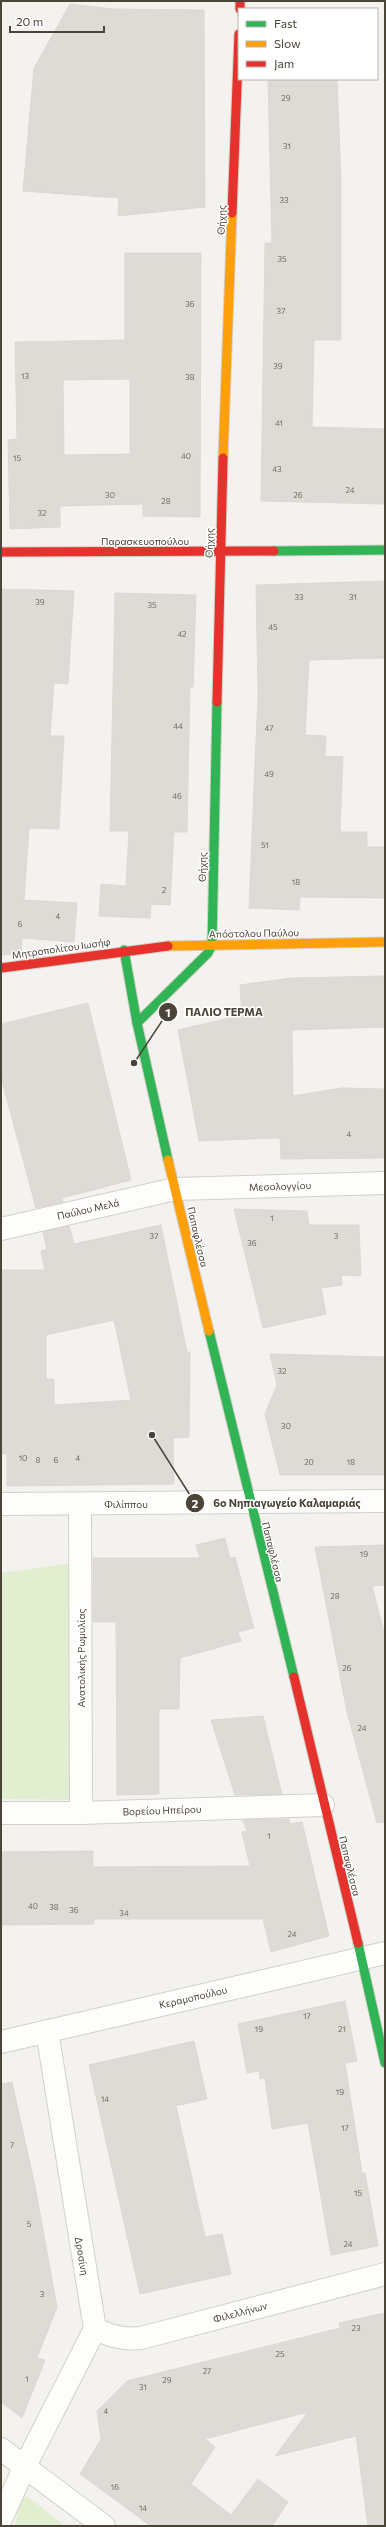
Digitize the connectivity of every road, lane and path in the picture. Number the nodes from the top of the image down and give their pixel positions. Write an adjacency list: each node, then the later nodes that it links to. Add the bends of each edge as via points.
1 (238, 61): 4 (street, Θήχης)
2 (385, 550): 4 (street, Παρασκευοπούλου)
3 (1, 552): 4 (street, Παρασκευοπούλου)
4 (220, 552): 6 (street, Θήχης)
5 (385, 942): 6 (street, Απόστολου Παύλου)
6 (212, 945): 7 (street, Απόστολου Παύλου); 9 (street, via 208,953)
7 (124, 950): 8 (street, Μητροπολίτου Ιωσήφ); 9 (street, Παπαφλέσσα)
8 (1, 968)
9 (137, 1023): 11 (street, Παπαφλέσσα)
10 (385, 1183): 11 (street, Μεσολογγίου)
11 (175, 1189): 12 (street, Παύλου Μελά); 14 (street, Παπαφλέσσα)
12 (1, 1229)
13 (385, 1501): 14 (street, Φιλίππου)
14 (250, 1503): 16 (street, Φιλίππου); 17 (street, Παπαφλέσσα)
15 (1, 1504): 16 (street, Φιλίππου)
16 (80, 1504): 19 (street, Ανατολικής Ρωμυλίας)
17 (323, 1805): 19 (street, Βορείου Ηπείρου); 21 (street, Παπαφλέσσα)
18 (1, 1813): 19 (street, Βορείου Ηπείρου)
19 (82, 1813)
20 (385, 1953): 21 (street, Κεραμοπούλου)
21 (362, 1958): 22 (street, Κεραμοπούλου); 24 (street, Παπαφλέσσα)
22 (47, 2031): 23 (street, Κεραμοπούλου); 26 (street, Δροσίνη)
23 (1, 2042)
24 (385, 2063)
25 (385, 2274): 26 (street, Φιλελλήνων, via 141,2338 127,2339)
26 (95, 2329): 28 (street)
27 (1, 2448): 28 (street)
28 (25, 2466): 29 (street); 30 (street)
29 (1, 2519)
30 (104, 2526)

